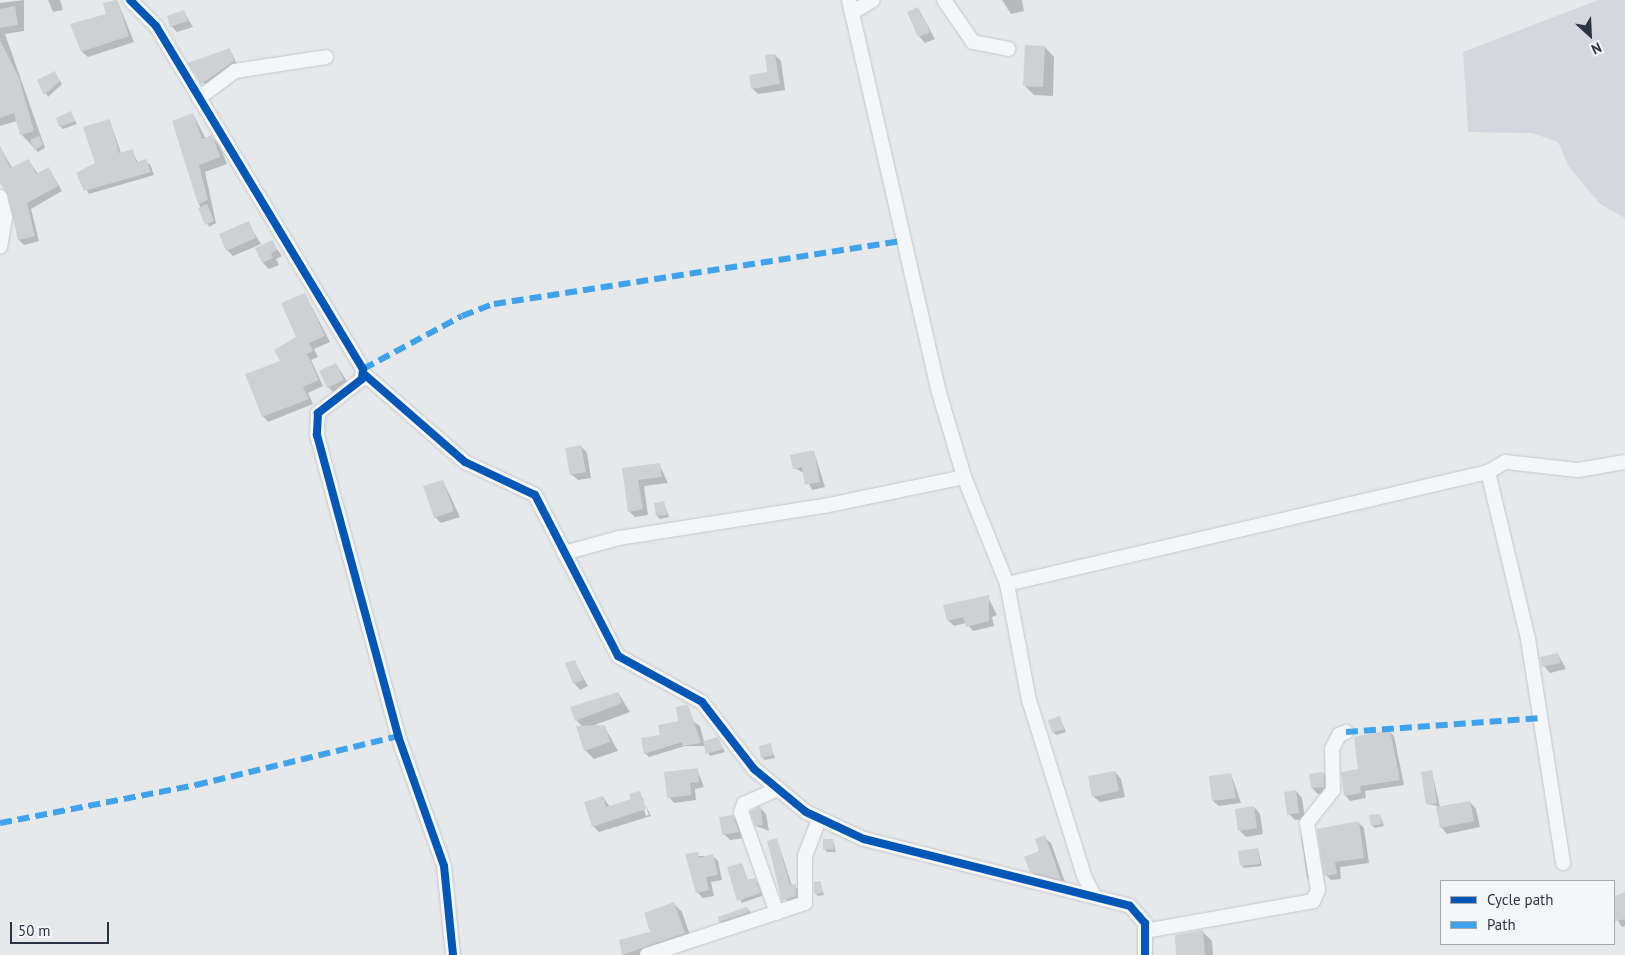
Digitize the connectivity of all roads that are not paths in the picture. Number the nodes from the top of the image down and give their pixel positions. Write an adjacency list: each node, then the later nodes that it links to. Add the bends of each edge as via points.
1 (130, 0): 7 (street, via 156,26)
2 (873, 0): 4 (street)
3 (944, 0): 5 (street, via 973,42)
4 (850, 5): 13 (street, via 904,252)
5 (1008, 48)
6 (326, 57): 7 (street, via 235,71)
7 (198, 98): 10 (street)
8 (0, 197): 9 (street, via 5,217)
9 (0, 247)
10 (364, 374): 14 (street, via 387,389 466,462 530,489); 23 (street, via 318,413 316,435 398,736 444,866)
11 (1625, 462): 12 (street, via 1578,470 1506,462)
12 (1488, 472): 15 (street); 19 (street, via 1528,640)
13 (964, 477): 14 (street, via 824,506 618,538); 15 (street)
14 (564, 553): 17 (street, via 622,661 702,702 754,769)
15 (1007, 584): 20 (street, via 1029,700 1084,876)
16 (1346, 732): 22 (street, via 1339,735 1332,749 1333,790 1307,823 1318,890 1313,901)
17 (777, 789): 18 (street); 21 (street, via 744,804 741,812)
18 (819, 820): 20 (street, via 851,835 937,860); 21 (street, via 805,856 805,903)
19 (1563, 862)
20 (1094, 896): 22 (street, via 1135,908)
21 (777, 913): 24 (street)
22 (1145, 931): 25 (street)
23 (453, 955)
24 (647, 955)
25 (1145, 955)

